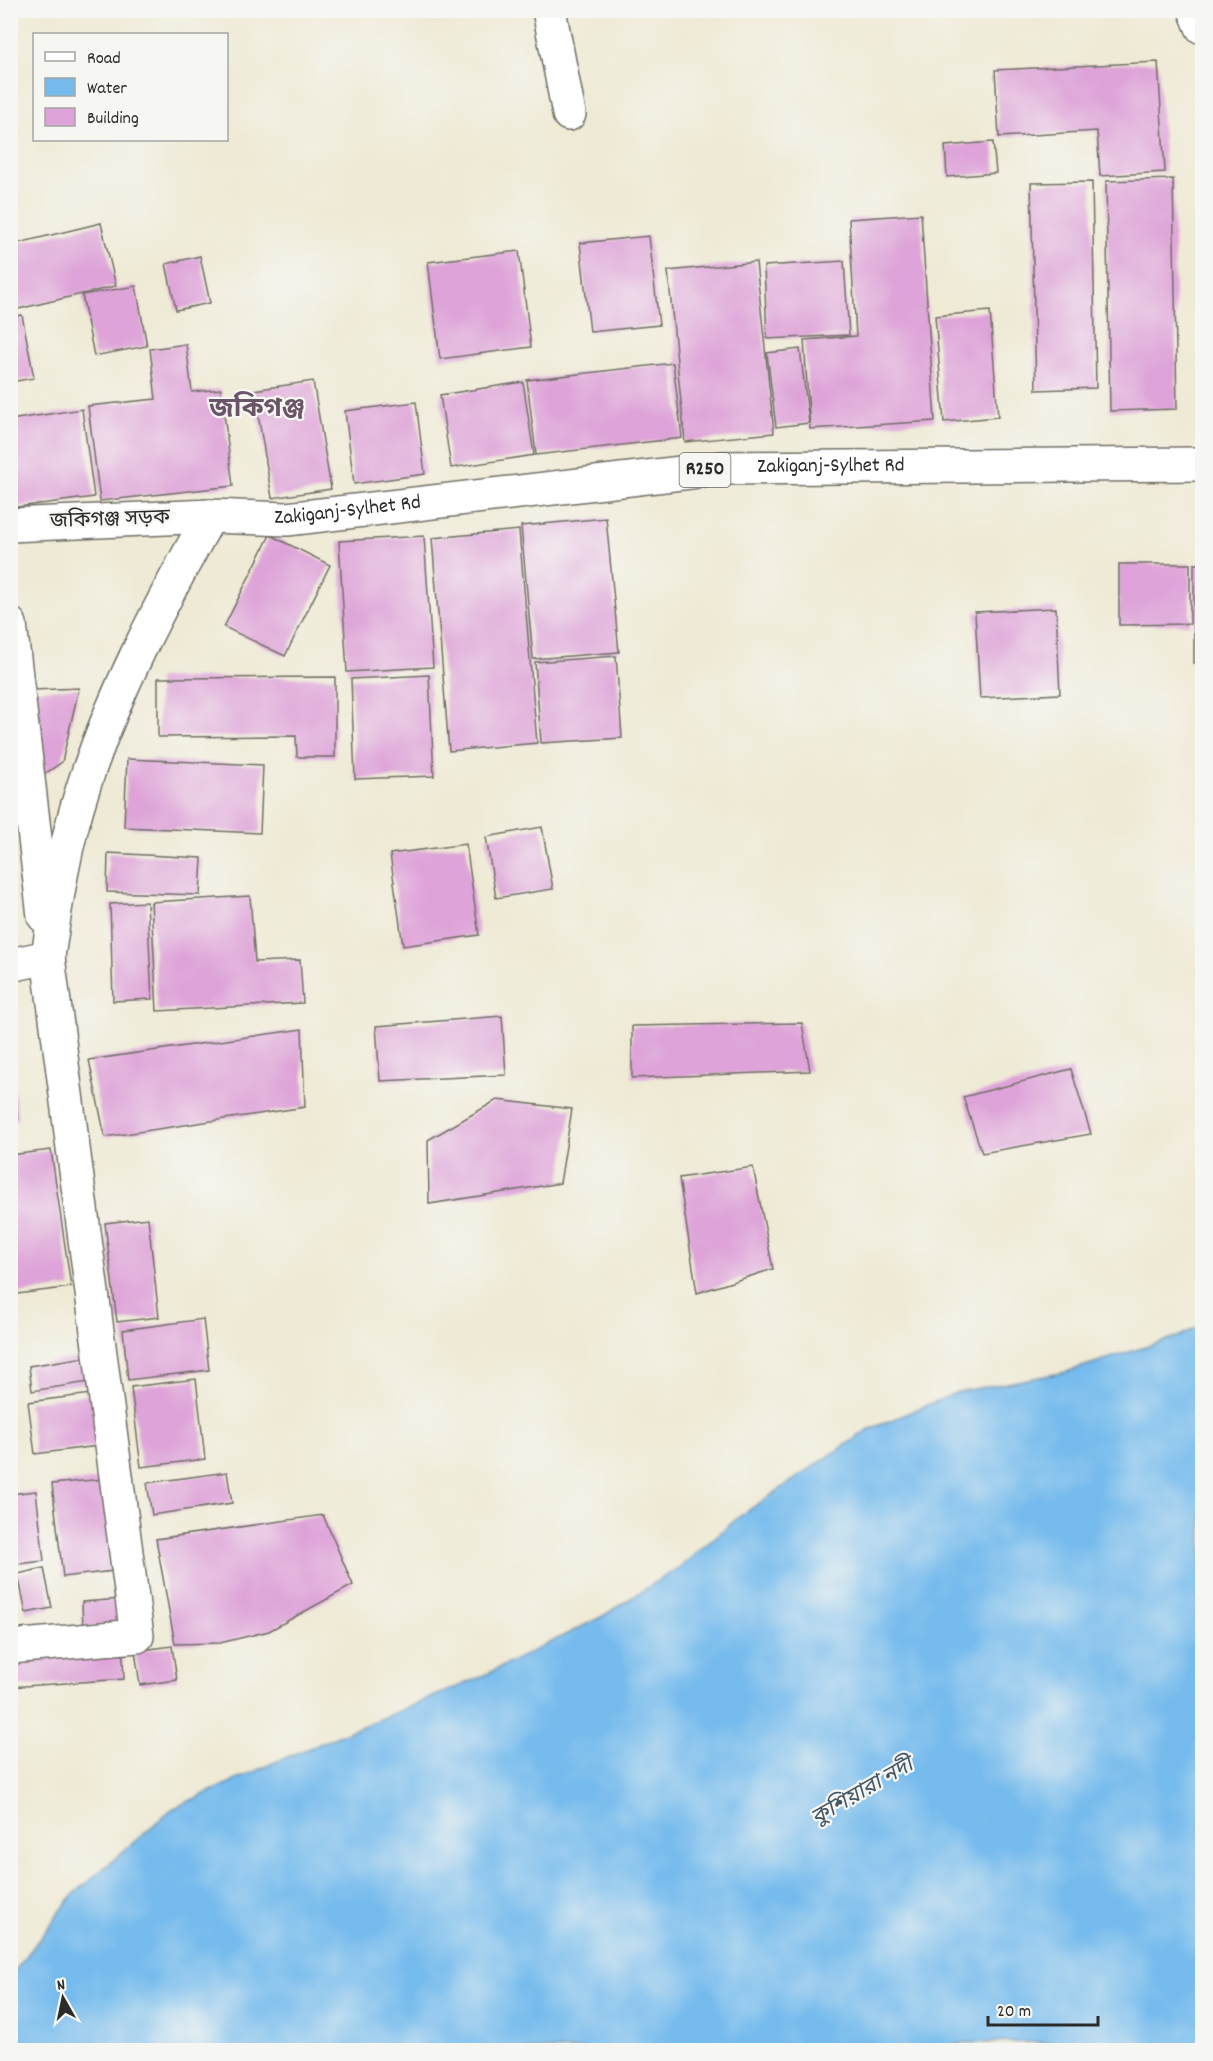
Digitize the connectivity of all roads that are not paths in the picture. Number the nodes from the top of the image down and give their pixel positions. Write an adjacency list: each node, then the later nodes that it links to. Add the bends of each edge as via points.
1 (549, 10): 4 (street)
2 (1196, 10): 3 (street)
3 (1203, 27)
4 (568, 114)
5 (1203, 464): 6 (street, Zakiganj-Sylhet Rd / R250, via 724,468 287,519)
6 (210, 516): 7 (street, জকিগঞ্জ সড়ক); 9 (street, via 159,605 82,788 57,897)
7 (10, 525)
8 (10, 624): 9 (street)
9 (48, 957): 10 (street); 11 (street, via 137,1636)
10 (10, 964)
11 (10, 1647)

